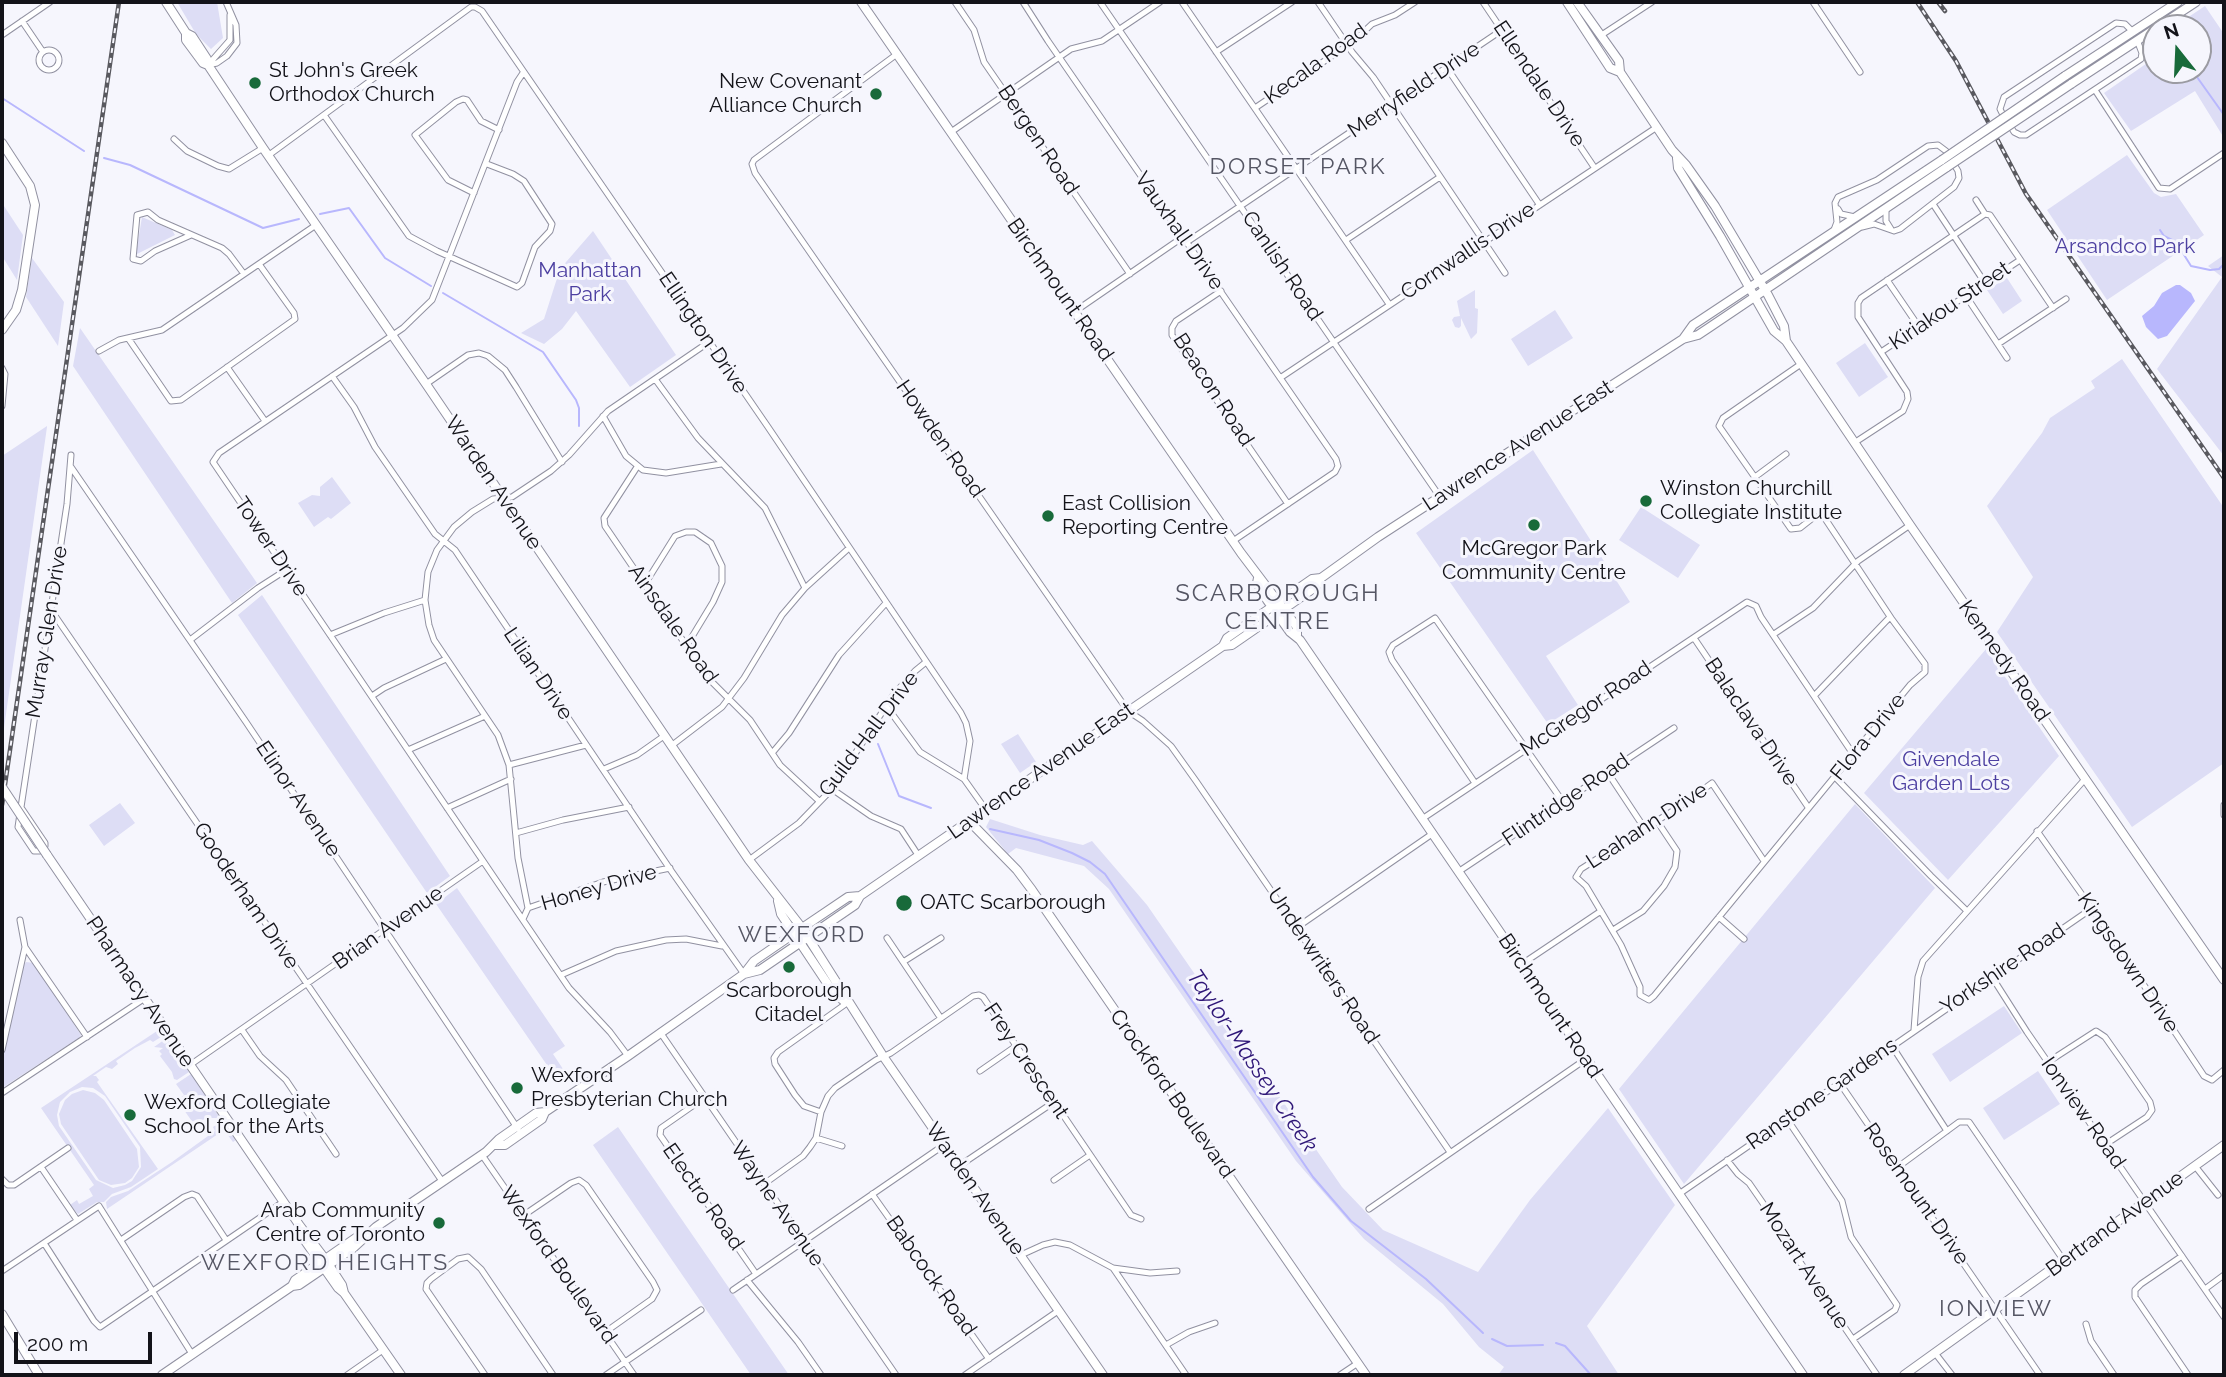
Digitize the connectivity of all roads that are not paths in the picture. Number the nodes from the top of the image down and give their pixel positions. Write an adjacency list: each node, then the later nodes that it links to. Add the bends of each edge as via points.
1 (50, 2): 20 (street)
2 (166, 2): 32 (main road, Warden Avenue, via 186,40)
3 (226, 2): 32 (street, via 236,25 237,43 227,56)
4 (861, 2): 30 (main road, Birchmount Road)
5 (1023, 2): 31 (street, Vauxhall Drive)
6 (1100, 2): 21 (street, Canlish Road)
7 (1160, 2): 21 (street)
8 (1182, 2): 29 (street)
9 (1292, 2): 29 (street)
10 (1318, 2): 27 (street)
11 (1415, 2): 27 (street, Kecala Road, via 1372,24)
12 (1483, 2): 22 (street, Ellendale Drive)
13 (1567, 2): 26 (main road, Kennedy Road)
14 (1577, 2): 24 (main road, Kennedy Road)
15 (1651, 2): 24 (street)
16 (1813, 2): 35 (street)
17 (2178, 2): 25 (main road, Lawrence Avenue East)
18 (2196, 2): 25 (main road, Lawrence Avenue East)
19 (960, 4): 38 (street, Bergen Road, via 981,57)
20 (22, 21): 23 (street); 28 (street)
21 (1119, 29): 31 (street, via 1102,41 1075,47); 60 (street, Canlish Road)
22 (1503, 30): 33 (street, Merryfield Drive); 52 (street, Ellendale Drive)
23 (2, 34)
24 (1600, 36): 26 (main road); 34 (main road, Kennedy Road, via 1619,61)
25 (2135, 36): 37 (street, via 2141,59); 37 (street, via 2125,24 2116,23 2004,97 2000,109 2014,132 2026,135); 50 (main road, Lawrence Avenue East, bridge, via 2071,84); 50 (main road, Lawrence Avenue East, bridge, via 2065,76)
26 (1592, 41): 34 (main road, Kennedy Road, via 1610,68)
27 (1347, 46): 39 (street); 40 (street, Kecala Road)
28 (43, 51)
29 (1216, 52): 40 (street)
30 (897, 54): 44 (main road, Birchmount Road); 148 (street, Howden Road, via 758,156 753,167)
31 (1059, 57): 38 (street); 70 (street, Vauxhall Drive)
32 (208, 65): 47 (main road, Warden Avenue)
33 (1447, 68): 39 (street, Merryfield Drive); 58 (street)
34 (1620, 72): 42 (main road, Kennedy Road)
35 (1860, 72)
36 (523, 73): 41 (street, Ellington Drive, via 482,11 471,7); 43 (street, Tower Drive); 98 (street, Ellington Drive)
37 (2095, 90): 48 (street, via 2159,188 2170,189)
38 (1006, 94): 44 (street); 78 (street, Bergen Road)
39 (1391, 105): 53 (street, Merryfield Drive); 54 (street)
40 (1255, 108): 53 (street)
41 (324, 115): 47 (street, Ellington Drive); 73 (street, via 404,231)
42 (1657, 127): 49 (main road, Kennedy Road); 52 (street, Cornwallis Drive)
43 (499, 130): 51 (street, Tower Drive); 55 (street, via 481,121 463,99 415,135 443,176)
44 (951, 132): 89 (main road, Birchmount Road)
45 (174, 139): 47 (street, Ellington Drive, via 187,151 229,169)
46 (2, 142): 92 (main road, via 30,186 35,205 22,290 16,310)
47 (266, 151): 64 (main road, Warden Avenue)
48 (2224, 153)
49 (1677, 158): 81 (main road, Kennedy Road, via 1715,206); 83 (main road, Kennedy Road, via 1678,168)
50 (1944, 163): 61 (main road, Lawrence Avenue East); 63 (main road, Lawrence Avenue East)
51 (486, 164): 55 (street, Tower Drive); 73 (street, via 526,183 549,217 550,231 535,247 517,287)
52 (1594, 167): 58 (street, Cornwallis Drive)
53 (1297, 168): 60 (street, Merryfield Drive); 71 (street)
54 (1440, 177): 71 (street); 72 (street)
55 (474, 193): 73 (street, Tower Drive)
56 (1976, 200): 62 (street)
57 (1835, 203): 59 (street, via 1843,194 1873,182 1935,144 1946,151 1959,178); 63 (street, via 1841,214); 67 (street, via 1837,222)
58 (1539, 204): 72 (street, Cornwallis Drive)
59 (1933, 204): 66 (street); 69 (street)
60 (1241, 205): 70 (street, Merryfield Drive); 96 (street, Canlish Road)
61 (1886, 208): 65 (main road, Lawrence Avenue East); 66 (street, via 1886,221)
62 (1985, 214): 69 (street); 74 (street)
63 (1855, 218): 67 (main road, Lawrence Avenue East)
64 (316, 225): 75 (street); 93 (main road, Warden Avenue)
65 (1856, 229): 66 (street, via 1874,224); 81 (main road, Lawrence Avenue East)
66 (1894, 231)
67 (1832, 233): 81 (main road, Lawrence Avenue East)
68 (191, 235): 68 (street, via 140,212 132,259 141,261); 77 (street, via 222,248)
69 (1953, 236): 79 (street); 80 (street)
70 (1185, 239): 78 (street, Merryfield Drive); 82 (street, Vauxhall Drive)
71 (1346, 240): 87 (street)
72 (1483, 241): 76 (street); 87 (street, Cornwallis Drive)
73 (450, 257): 93 (street, Tower Drive, via 433,298)
74 (2020, 260): 80 (street, Kiriakou Street); 88 (street)
75 (259, 264): 77 (street); 104 (street, via 295,319)
76 (1505, 272)
77 (244, 274): 94 (street, via 162,330)
78 (1130, 274): 89 (street, Merryfield Drive)
79 (1888, 280): 91 (street); 101 (street, via 1861,298 1857,307 1858,317)
80 (1984, 283): 84 (street, Kiriakou Street)
81 (1762, 286): 83 (main road, Lawrence Avenue East); 97 (main road, Kennedy Road, via 1784,326)
82 (1221, 291): 107 (street, Vauxhall Drive); 123 (street, Beacon Road, via 1176,321 1172,335)
83 (1752, 292): 86 (main road, Lawrence Avenue East); 90 (main road, Kennedy Road); 95 (main road, Lawrence Avenue East, via 1693,325)
84 (1966, 296): 91 (street, Kiriakou Street); 99 (street)
85 (2066, 299): 88 (street)
86 (1744, 303): 90 (main road); 95 (main road, Lawrence Avenue East, via 1698,335)
87 (1389, 304): 96 (street, Cornwallis Drive)
88 (2053, 308): 99 (street)
89 (1074, 312): 126 (main road, Birchmount Road)
90 (1764, 314): 97 (main road, Kennedy Road)
91 (1919, 327): 101 (street, Kiriakou Street)
92 (2, 330)
93 (392, 335): 106 (street, Tower Drive); 109 (main road, Warden Avenue)
94 (128, 338): 100 (street); 104 (street, via 174,402)
95 (1683, 339): 121 (main road, Lawrence Avenue East)
96 (1334, 341): 107 (street, Cornwallis Drive); 121 (street, Canlish Road)
97 (1786, 341): 103 (main road, Kennedy Road)
98 (709, 342): 108 (street); 127 (street, Ellington Drive)
99 (1998, 344): 102 (street)
100 (99, 351)
101 (1881, 352): 113 (street, via 1907,391 1907,405)
102 (2007, 358)
103 (1801, 364): 113 (main road, Kennedy Road); 120 (street, Flora Drive, via 1719,422)
104 (227, 367): 112 (street)
105 (2, 368): 110 (street)
106 (332, 376): 112 (street, Tower Drive); 125 (street, Lilian Drive, via 375,447)
107 (1280, 378): 123 (street, Vauxhall Drive, via 1338,464 1335,472)
108 (655, 379): 111 (street); 117 (street)
109 (426, 384): 116 (street, via 468,355 488,356 505,370); 122 (main road, Warden Avenue)
110 (2, 406)
111 (603, 416): 116 (street); 119 (street)
112 (265, 421): 129 (street, Tower Drive, via 213,462)
113 (1854, 443): 124 (main road, Kennedy Road)
114 (1786, 454): 120 (street)
115 (71, 455): 118 (street, Murray Glen Drive)
116 (562, 462): 122 (street, via 512,497)
117 (721, 464): 119 (street, via 666,473); 131 (street, via 765,508)
118 (71, 467): 135 (street, Murray Glen Drive); 140 (street, Elinor Avenue)
119 (637, 467): 130 (street, Ainsdale Road, via 603,522)
120 (1755, 477): 128 (street, Flora Drive, via 1791,529 1824,517)
121 (1440, 497): 134 (main road, Lawrence Avenue East, via 1321,578 1317,586)
122 (502, 499): 125 (street, via 493,499 472,512); 151 (main road, Warden Avenue)
123 (1289, 504): 126 (street)
124 (1910, 525): 128 (street); 162 (main road, Kennedy Road)
125 (444, 541): 132 (street, via 428,572); 152 (street, Lilian Drive, via 455,550)
126 (1233, 541): 134 (main road, Birchmount Road, via 1263,579)
127 (849, 548): 131 (street); 133 (street, Ellington Drive)
128 (1855, 564): 136 (street, Flora Drive); 137 (street, via 1813,608)
129 (286, 570): 138 (street, Tower Drive); 140 (street)
130 (645, 584): 141 (street, Ainsdale Road); 141 (street, via 675,536 695,532 711,542 722,566 722,582)
131 (804, 588): 146 (street)
132 (425, 600): 138 (street); 142 (street, via 431,633)
133 (886, 603): 143 (street, Ellington Drive); 156 (street, via 839,655)
134 (1278, 608): 148 (main road, Lawrence Avenue East, via 1232,645 1223,646); 177 (main road, Birchmount Road, via 1290,632 1297,635)
135 (51, 610): 174 (street, Murray Glen Drive); 214 (street, Gooderham Drive)
136 (1890, 617): 145 (street); 157 (street, Flora Drive, via 1926,670)
137 (1774, 634): 139 (street, McGregor Road, via 1751,602); 145 (street)
138 (330, 635): 144 (street, Tower Drive)
139 (1694, 638): 154 (street, McGregor Road); 172 (street, Balaclava Drive)
140 (190, 640): 199 (street, Elinor Avenue)
141 (687, 645): 146 (street, Ainsdale Road, via 709,679)
142 (446, 659): 144 (street); 149 (street)
143 (926, 662): 147 (street, Guild Hall Drive, via 905,680); 164 (street, Ellington Drive, via 966,723 970,741)
144 (372, 696): 155 (street, Tower Drive)
145 (1814, 696): 157 (street)
146 (729, 698): 153 (street); 156 (street, Ainsdale Road)
147 (887, 706): 164 (street, via 920,752); 167 (street, Guild Hall Drive)
148 (1128, 711): 175 (main road, Lawrence Avenue East); 198 (street, Underwriters Road, via 1171,746)
149 (485, 716): 155 (street); 158 (street)
150 (1674, 728): 160 (street, Flintridge Road)
151 (664, 736): 153 (main road, Warden Avenue); 159 (street, via 637,755)
152 (586, 745): 158 (street); 159 (street, Lilian Drive)
153 (671, 746): 185 (main road, Warden Avenue)
154 (1526, 749): 165 (street, McGregor Road); 165 (street, via 1437,619 1431,619 1389,652); 169 (street)
155 (408, 750): 173 (street, Tower Drive)
156 (773, 752): 168 (street, Ainsdale Road, via 780,765)
157 (1853, 754): 161 (street, Flora Drive)
158 (509, 765): 163 (street)
159 (604, 769): 171 (street, Lilian Drive)
160 (1608, 773): 169 (street, Flintridge Road); 180 (street)
161 (1835, 777): 172 (street, Flora Drive); 194 (street)
162 (2086, 778): 181 (street, Ranstone Gardens); 213 (main road, Kennedy Road)
163 (510, 779): 173 (street); 182 (street)
164 (964, 779): 175 (street)
165 (1475, 783): 177 (street, McGregor Road)
166 (2, 787): 215 (main road, Pharmacy Avenue, bridge)
167 (832, 789): 168 (street, Guild Hall Drive); 184 (street, via 870,816 901,829)
168 (819, 801): 185 (street, Guild Hall Drive, via 799,823)
169 (1563, 802): 189 (street, Flintridge Road)
170 (2224, 806): 176 (street)
171 (629, 807): 182 (street); 188 (street, Lilian Drive)
172 (1808, 807): 187 (street, Flora Drive)
173 (447, 808): 186 (street, Tower Drive)
174 (22, 809): 174 (street, Murray Glen Drive, via 45,843 40,851 34,852 18,827)
175 (986, 810): 178 (main road, Lawrence Avenue East)
176 (2224, 815)
177 (1422, 818): 183 (main road, Birchmount Road)
178 (970, 821): 184 (main road, Lawrence Avenue East); 300 (main road, Crockford Boulevard, via 1032,890)
179 (1657, 821): 180 (street, Leahann Drive); 187 (street, Leahann Drive, via 1715,783); 200 (street, via 1677,851 1675,867 1643,911)
180 (1645, 829): 193 (street, Leahann Drive, via 1576,874)
181 (2037, 831): 192 (street, Kingsdown Drive); 194 (street, Ranstone Gardens)
182 (516, 833): 191 (street)
183 (1433, 834): 189 (main road, Birchmount Road); 198 (street)
184 (918, 855): 190 (main road, Lawrence Avenue East)
185 (749, 860): 201 (main road, Warden Avenue, via 778,901 781,914)
186 (482, 861): 196 (street, Tower Drive); 199 (street, Brian Avenue)
187 (1764, 861): 195 (street, Flora Drive)
188 (670, 868): 191 (street, Honey Drive, via 603,882); 206 (street, Lilian Drive)
189 (1458, 872): 209 (main road, Birchmount Road)
190 (860, 896): 201 (main road, Lawrence Avenue East, via 848,897); 205 (main road, Lawrence Avenue East, via 855,905)
191 (528, 908): 196 (street)
192 (2091, 909): 212 (street, Yorkshire Road); 230 (street, Kingsdown Drive, via 2204,1076 2212,1080)
193 (1601, 911): 200 (street, Flora Drive); 209 (street)
194 (1967, 911): 219 (street, Ranstone Gardens, via 1920,967)
195 (1719, 917): 200 (street, Flora Drive, via 1649,1000 1640,995); 204 (street)
196 (523, 919): 211 (street, Tower Drive)
197 (20, 920): 207 (street)
198 (1296, 928): 246 (street, Underwriters Road)
199 (385, 930): 214 (street, Brian Avenue); 238 (street, Elinor Avenue)
200 (1613, 930)
201 (798, 931): 205 (main road, Warden Avenue); 210 (main road, Lawrence Avenue East, via 754,961)
202 (887, 938): 208 (street)
203 (940, 938): 208 (street)
204 (1744, 939)
205 (804, 940): 210 (main road, Lawrence Avenue East, via 760,970); 216 (main road, Warden Avenue, via 834,992)
206 (724, 946): 210 (street, Lilian Drive); 211 (street, via 686,939 657,942 615,951)
207 (25, 947): 221 (street); 224 (street)
208 (904, 962): 217 (street)
209 (1521, 964): 227 (main road, Birchmount Road)
210 (744, 974): 220 (main road, Lawrence Avenue East)
211 (561, 975): 225 (street, Tower Drive)
212 (1992, 977): 219 (street, Yorkshire Road); 228 (street, Ionview Road)
213 (2224, 980)
214 (307, 985): 218 (street, Brian Avenue); 257 (street, Gooderham Drive)
215 (145, 998): 221 (street); 229 (main road, Pharmacy Avenue)
216 (848, 1003): 226 (main road, Warden Avenue); 236 (street, via 774,1058 795,1096 804,1106)
217 (940, 1017): 222 (street, Frey Crescent, via 979,995); 226 (street, Frey Crescent)
218 (242, 1030): 229 (street, Brian Avenue); 247 (street, via 260,1056 286,1080)
219 (1914, 1030): 223 (street, Ranstone Gardens)
220 (660, 1032): 225 (main road, Lawrence Avenue East); 234 (street, Wayne Avenue)
221 (87, 1037): 233 (street)
222 (1016, 1046): 231 (street); 235 (street, Frey Crescent)
223 (1892, 1046): 232 (street, Ranstone Gardens); 239 (street)
224 (2, 1050)
225 (628, 1056): 238 (main road, Lawrence Avenue East, via 545,1112 536,1113)
226 (883, 1056): 236 (street, Frey Crescent, via 835,1088); 242 (main road, Warden Avenue)
227 (1586, 1059): 246 (street); 260 (main road, Birchmount Road)
228 (2048, 1062): 241 (street, Ionview Road); 241 (street, via 2096,1031 2124,1063 2152,1110)
229 (190, 1065): 262 (main road, Pharmacy Avenue)
230 (2224, 1070)
231 (980, 1071)
232 (1839, 1082): 237 (street, Ranstone Gardens); 254 (street, Rosemount Drive)
233 (2, 1093)
234 (704, 1098): 258 (street, Wayne Avenue); 279 (street, Electro Road, via 661,1128 660,1135)
235 (1054, 1102): 249 (street, Frey Crescent); 251 (street)
236 (821, 1112): 240 (street)
237 (1787, 1119): 250 (street, Ranstone Gardens); 293 (street, via 1842,1201 1851,1237 1897,1305)
238 (519, 1130): 248 (main road, Lawrence Avenue East, via 499,1139)
239 (1947, 1131): 254 (street); 274 (street, via 1962,1121 1969,1122)
240 (816, 1138): 244 (street); 258 (street, via 803,1156)
241 (2106, 1144): 263 (street, Ionview Road)
242 (944, 1145): 251 (main road, Warden Avenue); 259 (street)
243 (2224, 1145): 252 (main road, Bertrand Avenue)
244 (842, 1146)
245 (68, 1148): 253 (street)
246 (1450, 1152): 264 (street)
247 (336, 1154)
248 (482, 1155): 257 (main road, Lawrence Avenue East); 265 (street, Wexford Boulevard)
249 (1090, 1155): 256 (street); 266 (street, Frey Crescent, via 1132,1215)
250 (1727, 1160): 260 (street, Ranstone Gardens); 293 (street, Mozart Avenue, via 1753,1189)
251 (959, 1166): 272 (main road, Warden Avenue)
252 (2195, 1166): 261 (street); 263 (main road, Bertrand Avenue)
253 (41, 1167): 255 (street, via 12,1186); 267 (street)
254 (1898, 1167): 286 (street, Rosemount Drive)
255 (2, 1179)
256 (1054, 1180)
257 (442, 1181): 275 (main road, Lawrence Avenue East, via 357,1237)
258 (764, 1184): 270 (street, Wayne Avenue)
259 (872, 1194): 270 (street); 298 (street, Babcock Road)
260 (1679, 1194): 316 (main road, Birchmount Road)
261 (2218, 1195)
262 (283, 1202): 269 (street); 275 (main road, Pharmacy Avenue)
263 (2145, 1202): 273 (street, Ionview Road); 274 (main road, Bertrand Avenue)
264 (1369, 1209)
265 (524, 1215): 292 (street, Wexford Boulevard); 292 (street, via 579,1181 653,1282 657,1290 652,1299)
266 (1141, 1219)
267 (77, 1220): 268 (street, via 99,1206); 271 (street)
268 (121, 1240): 269 (street, via 192,1194); 284 (street)
269 (226, 1240): 284 (street)
270 (803, 1241): 279 (street); 310 (street, Wayne Avenue)
271 (44, 1243): 277 (street); 284 (street, via 98,1327)
272 (1021, 1255): 276 (street, via 1055,1242); 287 (main road, Warden Avenue)
273 (2182, 1256): 282 (street, Ionview Road); 322 (street, via 2141,1284 2135,1297)
274 (2064, 1261): 286 (main road, Bertrand Avenue)
275 (325, 1264): 295 (main road, Pharmacy Avenue); 297 (main road, Lawrence Avenue East, via 299,1286 292,1286)
276 (1113, 1268): 278 (street); 294 (street)
277 (2, 1271)
278 (1177, 1271)
279 (756, 1273): 281 (street)
280 (2224, 1275): 282 (street)
281 (747, 1280): 283 (street); 309 (street)
282 (2205, 1289): 289 (street, Ionview Road)
283 (733, 1290)
284 (153, 1291): 297 (street)
285 (701, 1310): 299 (street)
286 (1996, 1310): 296 (main road, Bertrand Avenue); 320 (street, Rosemount Drive)
287 (1058, 1311): 298 (street); 312 (main road, Warden Avenue)
288 (2, 1314): 301 (main road)
289 (2224, 1317)
290 (1215, 1323): 294 (street)
291 (2086, 1324): 321 (street, via 2091,1341)
292 (604, 1333): 299 (street, Wexford Boulevard)
293 (1853, 1339): 317 (street, Mozart Avenue)
294 (1166, 1345): 313 (street)
295 (383, 1350): 303 (street); 304 (main road, Pharmacy Avenue)
296 (1935, 1353): 318 (main road, Bertrand Avenue); 319 (street)
297 (192, 1354): 302 (main road, Lawrence Avenue East)
298 (989, 1359): 311 (street)
299 (625, 1362): 307 (street); 308 (street, Wexford Boulevard)
300 (1358, 1363): 314 (street); 315 (main road, Crockford Boulevard)
301 (39, 1375)
302 (162, 1375)
303 (347, 1375)
304 (401, 1375)
305 (485, 1375): 306 (street, via 426,1289 443,1270 468,1257 481,1269)
306 (553, 1375)
307 (606, 1375)
308 (634, 1375)
309 (821, 1375)
310 (896, 1375)
311 (965, 1375)
312 (1103, 1375)
313 (1186, 1375)
314 (1340, 1375)
315 (1366, 1375)
316 (1803, 1375)
317 (1877, 1375)
318 (1904, 1375)
319 (1952, 1375)
320 (2040, 1375)
321 (2114, 1375)
322 (2188, 1375)

